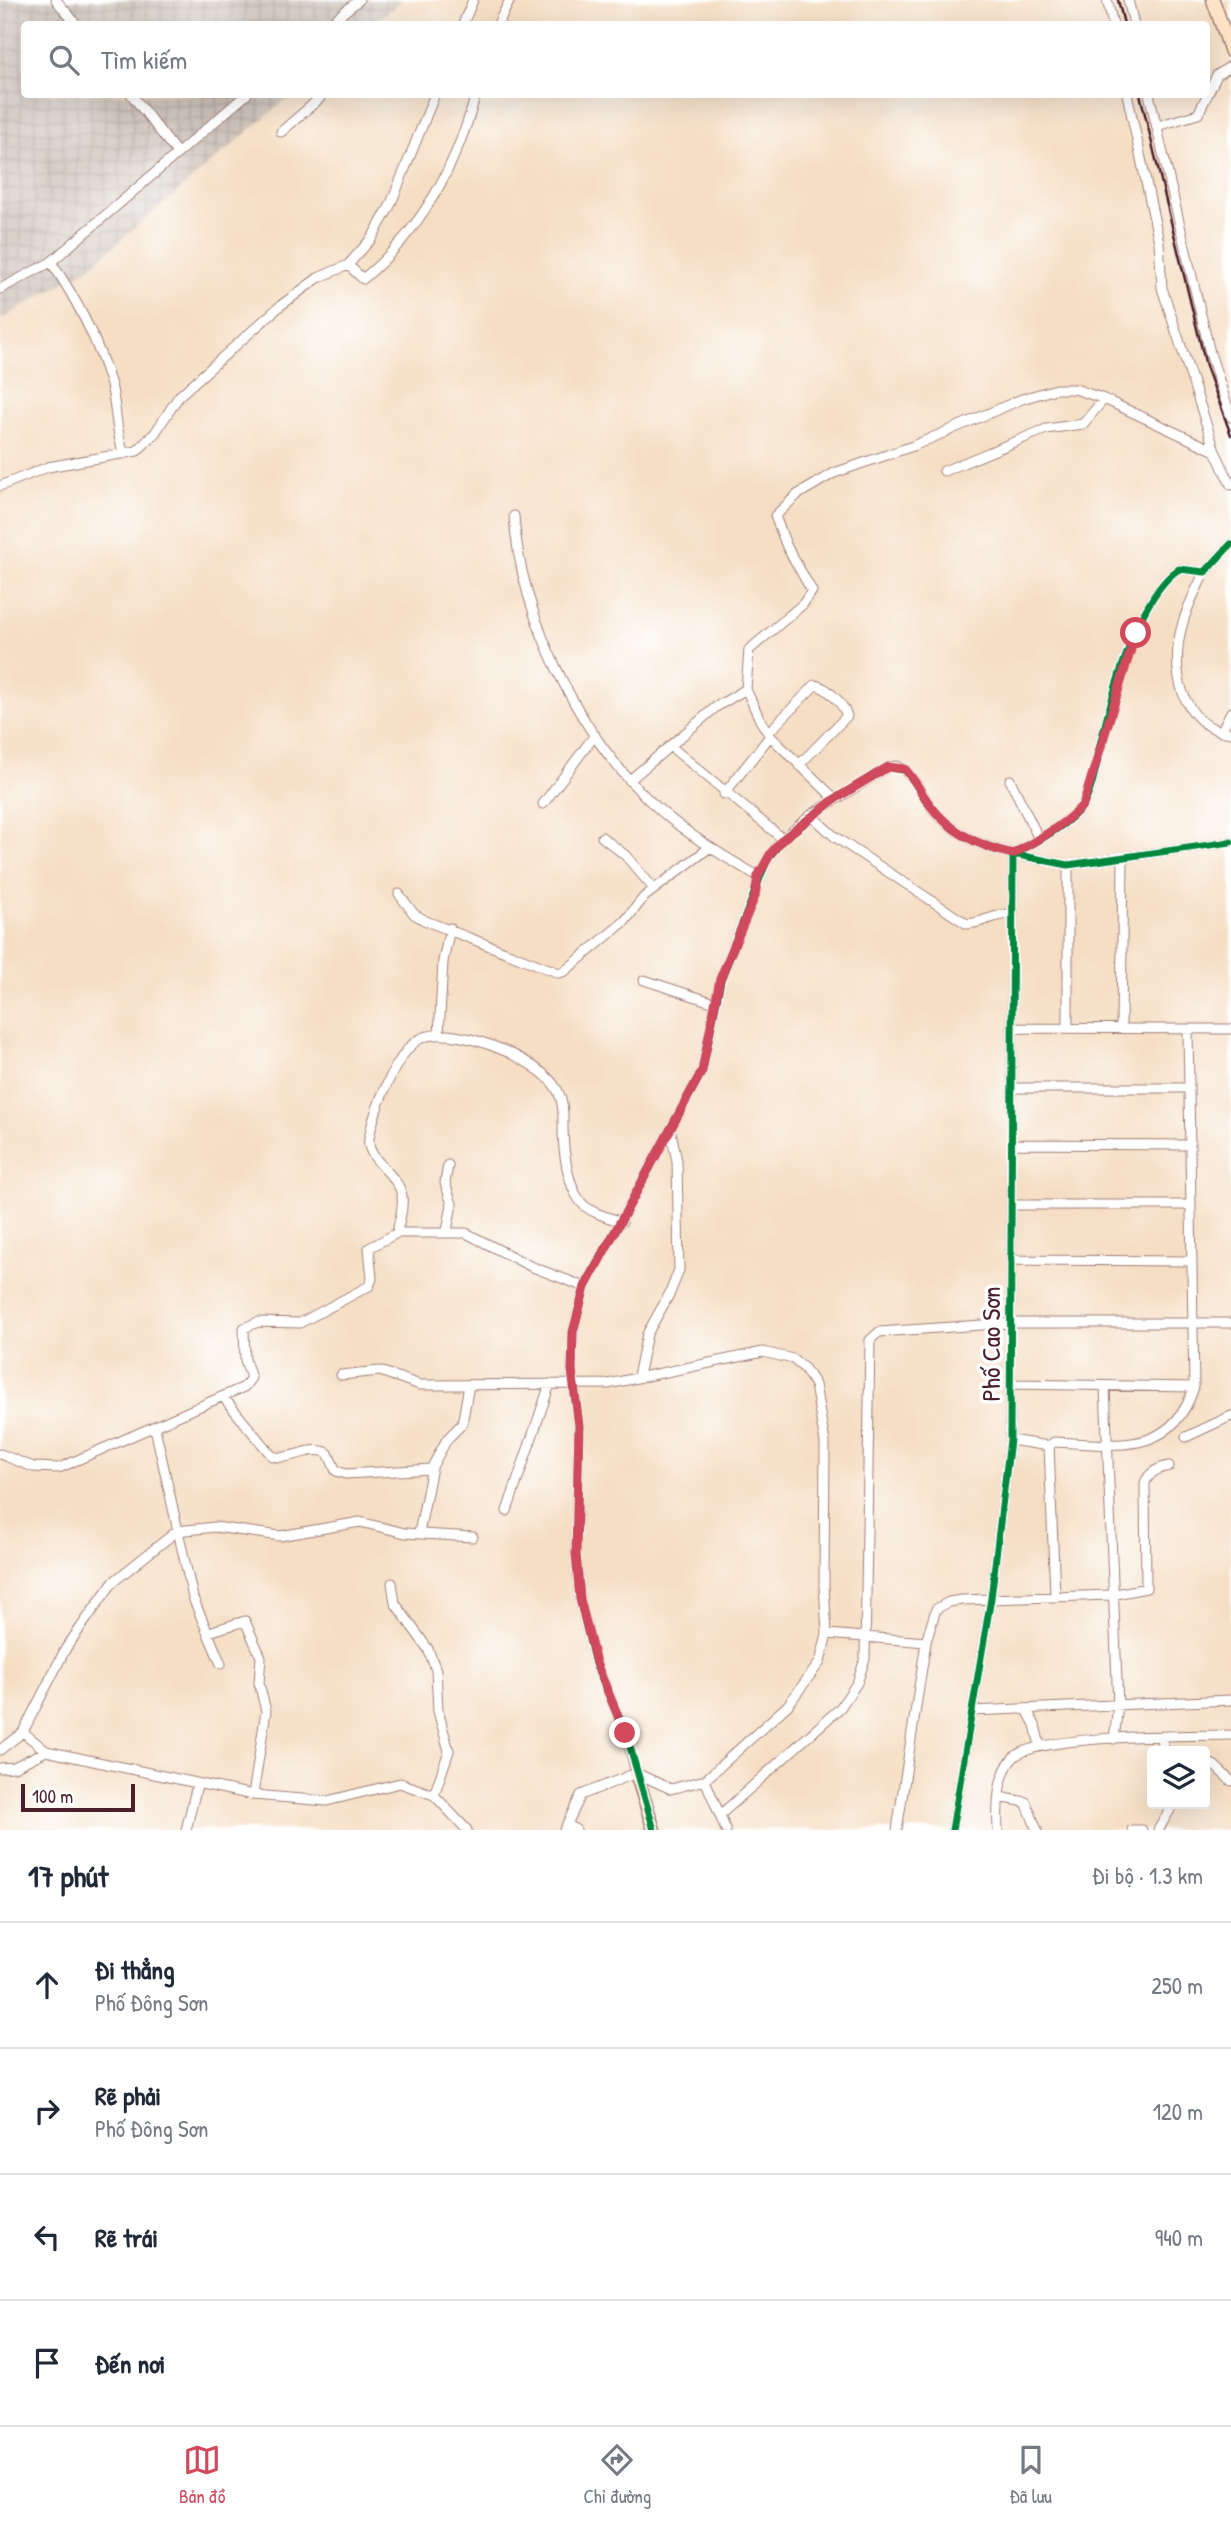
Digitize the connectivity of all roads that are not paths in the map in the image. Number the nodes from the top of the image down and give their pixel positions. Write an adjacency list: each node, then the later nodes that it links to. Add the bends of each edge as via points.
1 (55, 0): 8 (street)
2 (359, 0): 9 (street)
3 (473, 0): 10 (street)
4 (510, 0): 11 (street)
5 (1107, 0): 12 (street)
6 (1128, 0): 13 (street)
7 (1213, 0): 14 (street)
8 (73, 21)
9 (334, 21)
10 (464, 21)
11 (500, 21)
12 (1112, 21)
13 (1133, 21)
14 (1227, 27): 15 (street)
15 (1231, 52)
16 (1231, 66): 17 (street, via 1217,75)
17 (1210, 89)
18 (134, 98): 28 (street)
19 (242, 98): 28 (street)
20 (318, 98): 27 (street)
21 (433, 98): 30 (street, via 390,206 372,238)
22 (475, 98): 30 (street, via 451,167 419,220 363,279)
23 (1128, 98): 34 (street, via 1159,242 1162,288)
24 (1150, 98): 26 (street)
25 (1206, 98): 26 (street, via 1198,114)
26 (1157, 126): 33 (street, via 1210,353)
27 (281, 132)
28 (177, 153): 29 (street)
29 (51, 262): 31 (street); 35 (street, via 75,301 111,386)
30 (348, 265): 35 (street, via 318,278 280,306 179,396 146,444)
31 (0, 289)
32 (1104, 399): 34 (street); 36 (street, via 1083,424 1046,429); 42 (street, via 1066,388 1022,399 913,446 834,473 783,506 775,516 779,529 812,591 750,650)
33 (1231, 417)
34 (1215, 451): 37 (street)
35 (124, 454): 38 (street, via 48,467)
36 (944, 471)
37 (1231, 485)
38 (0, 486)
39 (514, 516): 45 (street, via 521,573 550,657)
40 (1231, 544): 41 (street)
41 (1205, 572): 44 (street, via 1181,629 1177,671 1183,700 1198,720); 57 (street, via 1179,569 1160,587 1132,645 1083,805)
42 (746, 689): 46 (street); 47 (street, via 716,707)
43 (1231, 712): 44 (street)
44 (1226, 733)
45 (595, 734): 49 (street); 53 (street)
46 (769, 734): 48 (street); 48 (street, via 815,685 839,703 847,716); 51 (street)
47 (670, 746): 49 (street); 51 (street)
48 (799, 765): 52 (street)
49 (631, 779): 59 (street, via 660,810)
50 (1010, 780): 57 (street)
51 (724, 794): 56 (street)
52 (835, 799): 54 (street); 60 (street, via 897,766 911,776 953,828 994,850)
53 (543, 804)
54 (811, 815): 56 (street); 66 (street, via 835,837 967,923 994,914)
55 (602, 837): 64 (street, via 625,855)
56 (783, 839): 63 (street)
57 (1038, 839): 60 (street)
58 (1231, 842): 61 (street)
59 (709, 848): 63 (street); 64 (street)
60 (1013, 854): 62 (street); 66 (street, Phố Cao Sơn)
61 (1123, 859): 62 (street); 72 (street)
62 (1068, 865): 71 (street)
63 (758, 876): 69 (street, via 755,896 728,957)
64 (654, 889): 67 (street, via 625,921 559,973)
65 (398, 894): 67 (street, via 414,914)
66 (1013, 914): 70 (street, Phố Cao Sơn)
67 (450, 929): 75 (street, via 443,961)
68 (644, 980): 69 (street)
69 (715, 1003): 78 (street, via 702,1071)
70 (1012, 1028): 71 (street); 76 (street, Phố Cao Sơn)
71 (1068, 1028): 72 (street)
72 (1121, 1028): 74 (street)
73 (1231, 1029): 74 (street)
74 (1188, 1030): 77 (street)
75 (439, 1035): 84 (street, via 503,1048 543,1072 563,1104 563,1140 580,1201); 86 (street, via 417,1041 400,1060 369,1137 373,1154 402,1195)
76 (1012, 1088): 77 (street); 79 (street, Phố Cao Sơn)
77 (1188, 1088): 80 (street)
78 (671, 1132): 84 (street); 94 (street, via 677,1161 679,1270 647,1334)
79 (1013, 1144): 80 (street); 82 (street, Phố Cao Sơn)
80 (1189, 1145): 83 (street)
81 (448, 1165): 85 (street, via 444,1183 452,1204)
82 (1011, 1205): 83 (street); 87 (street, Phố Cao Sơn)
83 (1191, 1205): 88 (street)
84 (622, 1222): 89 (street)
85 (447, 1231): 86 (street); 89 (street, via 466,1233 530,1266)
86 (397, 1233): 101 (street, via 369,1248 369,1286 300,1323 249,1324 243,1336 250,1382)
87 (1012, 1260): 88 (street); 90 (street, Phố Cao Sơn)
88 (1191, 1261): 91 (street)
89 (585, 1287): 98 (street, via 573,1332)
90 (1011, 1323): 91 (street); 96 (street, Phố Cao Sơn); 121 (street, via 879,1332 870,1340)
91 (1192, 1323): 92 (street); 100 (street)
92 (1231, 1323)
93 (341, 1375): 97 (street, via 380,1371 420,1385)
94 (638, 1376): 98 (street); 120 (street, via 762,1352 793,1359 805,1369 815,1385 825,1443)
95 (550, 1384): 97 (street); 98 (street); 111 (street)
96 (1011, 1384): 99 (street); 105 (street, Phố Cao Sơn)
97 (469, 1385): 110 (street, via 462,1424 447,1439)
98 (575, 1386): 138 (street, via 580,1599 596,1663)
99 (1105, 1386): 100 (street); 106 (street)
100 (1194, 1387): 106 (street, via 1183,1412 1158,1438 1142,1443)
101 (224, 1398): 103 (street); 110 (street, via 272,1456 322,1450 328,1452 336,1471 346,1474)
102 (1231, 1416): 104 (street)
103 (155, 1428): 108 (street, via 58,1468 33,1467); 112 (street)
104 (1186, 1437)
105 (1010, 1440): 107 (street); 118 (street, Phố Cao Sơn)
106 (1107, 1442): 107 (street, via 1054,1442); 117 (street)
107 (1049, 1446): 116 (street)
108 (0, 1454)
109 (1169, 1466): 117 (street, via 1158,1468 1145,1483 1146,1588)
110 (432, 1469): 113 (street)
111 (507, 1511)
112 (177, 1531): 113 (street, via 215,1527 280,1536 360,1522); 119 (street, via 193,1598); 128 (street, via 127,1569 89,1614 53,1669)
113 (419, 1533): 114 (street)
114 (473, 1537)
115 (392, 1583): 143 (street, via 395,1603 428,1649 436,1670 439,1711 449,1751)
116 (1055, 1595): 117 (street); 118 (street)
117 (1111, 1595): 125 (street)
118 (991, 1598): 122 (street, via 949,1602 936,1609); 127 (street, Phố Cao Sơn)
119 (209, 1632): 123 (street); 142 (street, via 245,1621 261,1657 259,1683 266,1715)
120 (827, 1634): 121 (street); 139 (street, via 811,1678 788,1705)
121 (867, 1635): 122 (street); 146 (street, via 857,1682 840,1708)
122 (926, 1642): 153 (street)
123 (221, 1664)
124 (1231, 1700): 125 (street)
125 (1118, 1706): 126 (street); 131 (street)
126 (1027, 1710): 127 (street); 132 (street)
127 (972, 1711): 154 (street, Phố Cao Sơn)
128 (23, 1732): 134 (street); 135 (street)
129 (1231, 1735): 130 (street)
130 (1160, 1737): 131 (street); 133 (street)
131 (1114, 1739): 132 (street)
132 (1040, 1746): 144 (street, via 1014,1757 1002,1779)
133 (1164, 1746)
134 (0, 1750)
135 (46, 1751): 137 (street, via 14,1767); 141 (street)
136 (1210, 1764): 140 (street)
137 (0, 1768)
138 (636, 1773): 139 (street, via 676,1790); 147 (street, via 581,1795); 151 (street)
139 (705, 1780): 146 (street)
140 (1231, 1781)
141 (197, 1785): 142 (street); 148 (street)
142 (253, 1795): 143 (street, via 327,1801 400,1783)
143 (434, 1795): 149 (street)
144 (999, 1797): 155 (street); 156 (street, via 1026,1802)
145 (1170, 1810): 159 (street)
146 (720, 1815): 152 (street)
147 (566, 1827): 150 (street)
148 (186, 1830)
149 (467, 1830)
150 (576, 1830)
151 (654, 1830)
152 (726, 1830)
153 (897, 1830)
154 (952, 1830)
155 (998, 1830)
156 (1037, 1830)
157 (1132, 1830): 158 (street)
158 (1142, 1830)
159 (1158, 1830)

